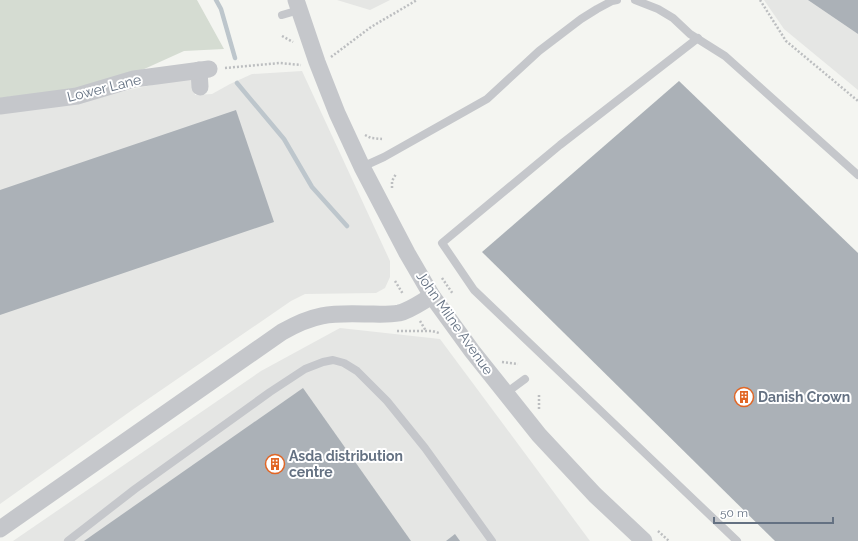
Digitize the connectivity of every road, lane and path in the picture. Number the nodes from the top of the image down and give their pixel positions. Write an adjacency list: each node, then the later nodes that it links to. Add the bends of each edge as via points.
1 (417, 0): 8 (path, via 371,26)
2 (617, 0): 15 (lane, via 596,9 539,51 487,99)
3 (635, 0): 7 (lane, via 674,18 690,34)
4 (760, 0): 11 (path, via 786,41)
5 (298, 5): 6 (lane); 15 (street, John Milne Avenue, via 332,100)
6 (282, 15)
7 (698, 38): 17 (lane, via 725,56); 34 (lane, via 560,144 442,243 474,290)
8 (333, 56)
9 (306, 66): 10 (path, via 280,64)
10 (202, 75): 12 (street, Lower Lane, via 134,79 77,96)
11 (858, 101)
12 (0, 106)
13 (365, 134): 14 (path, via 371,138)
14 (382, 139)
15 (362, 167): 20 (street, John Milne Avenue)
16 (396, 174): 18 (path, via 392,182)
17 (858, 175)
18 (392, 192)
19 (439, 273): 21 (path)
20 (432, 296): 27 (street, John Milne Avenue); 30 (street, via 399,313 332,314 307,319 282,332)
21 (456, 299)
22 (394, 331): 23 (path, via 432,331)
23 (442, 335)
24 (501, 362): 25 (path)
25 (518, 364)
26 (525, 379): 27 (lane)
27 (506, 394): 33 (street, John Milne Avenue, via 567,466)
28 (540, 395): 29 (path)
29 (541, 413)
30 (0, 529)
31 (68, 541): 32 (lane, via 135,488 270,392 305,369 333,360 357,370 387,401 425,448)
32 (492, 541)
33 (644, 541)
34 (738, 541)

